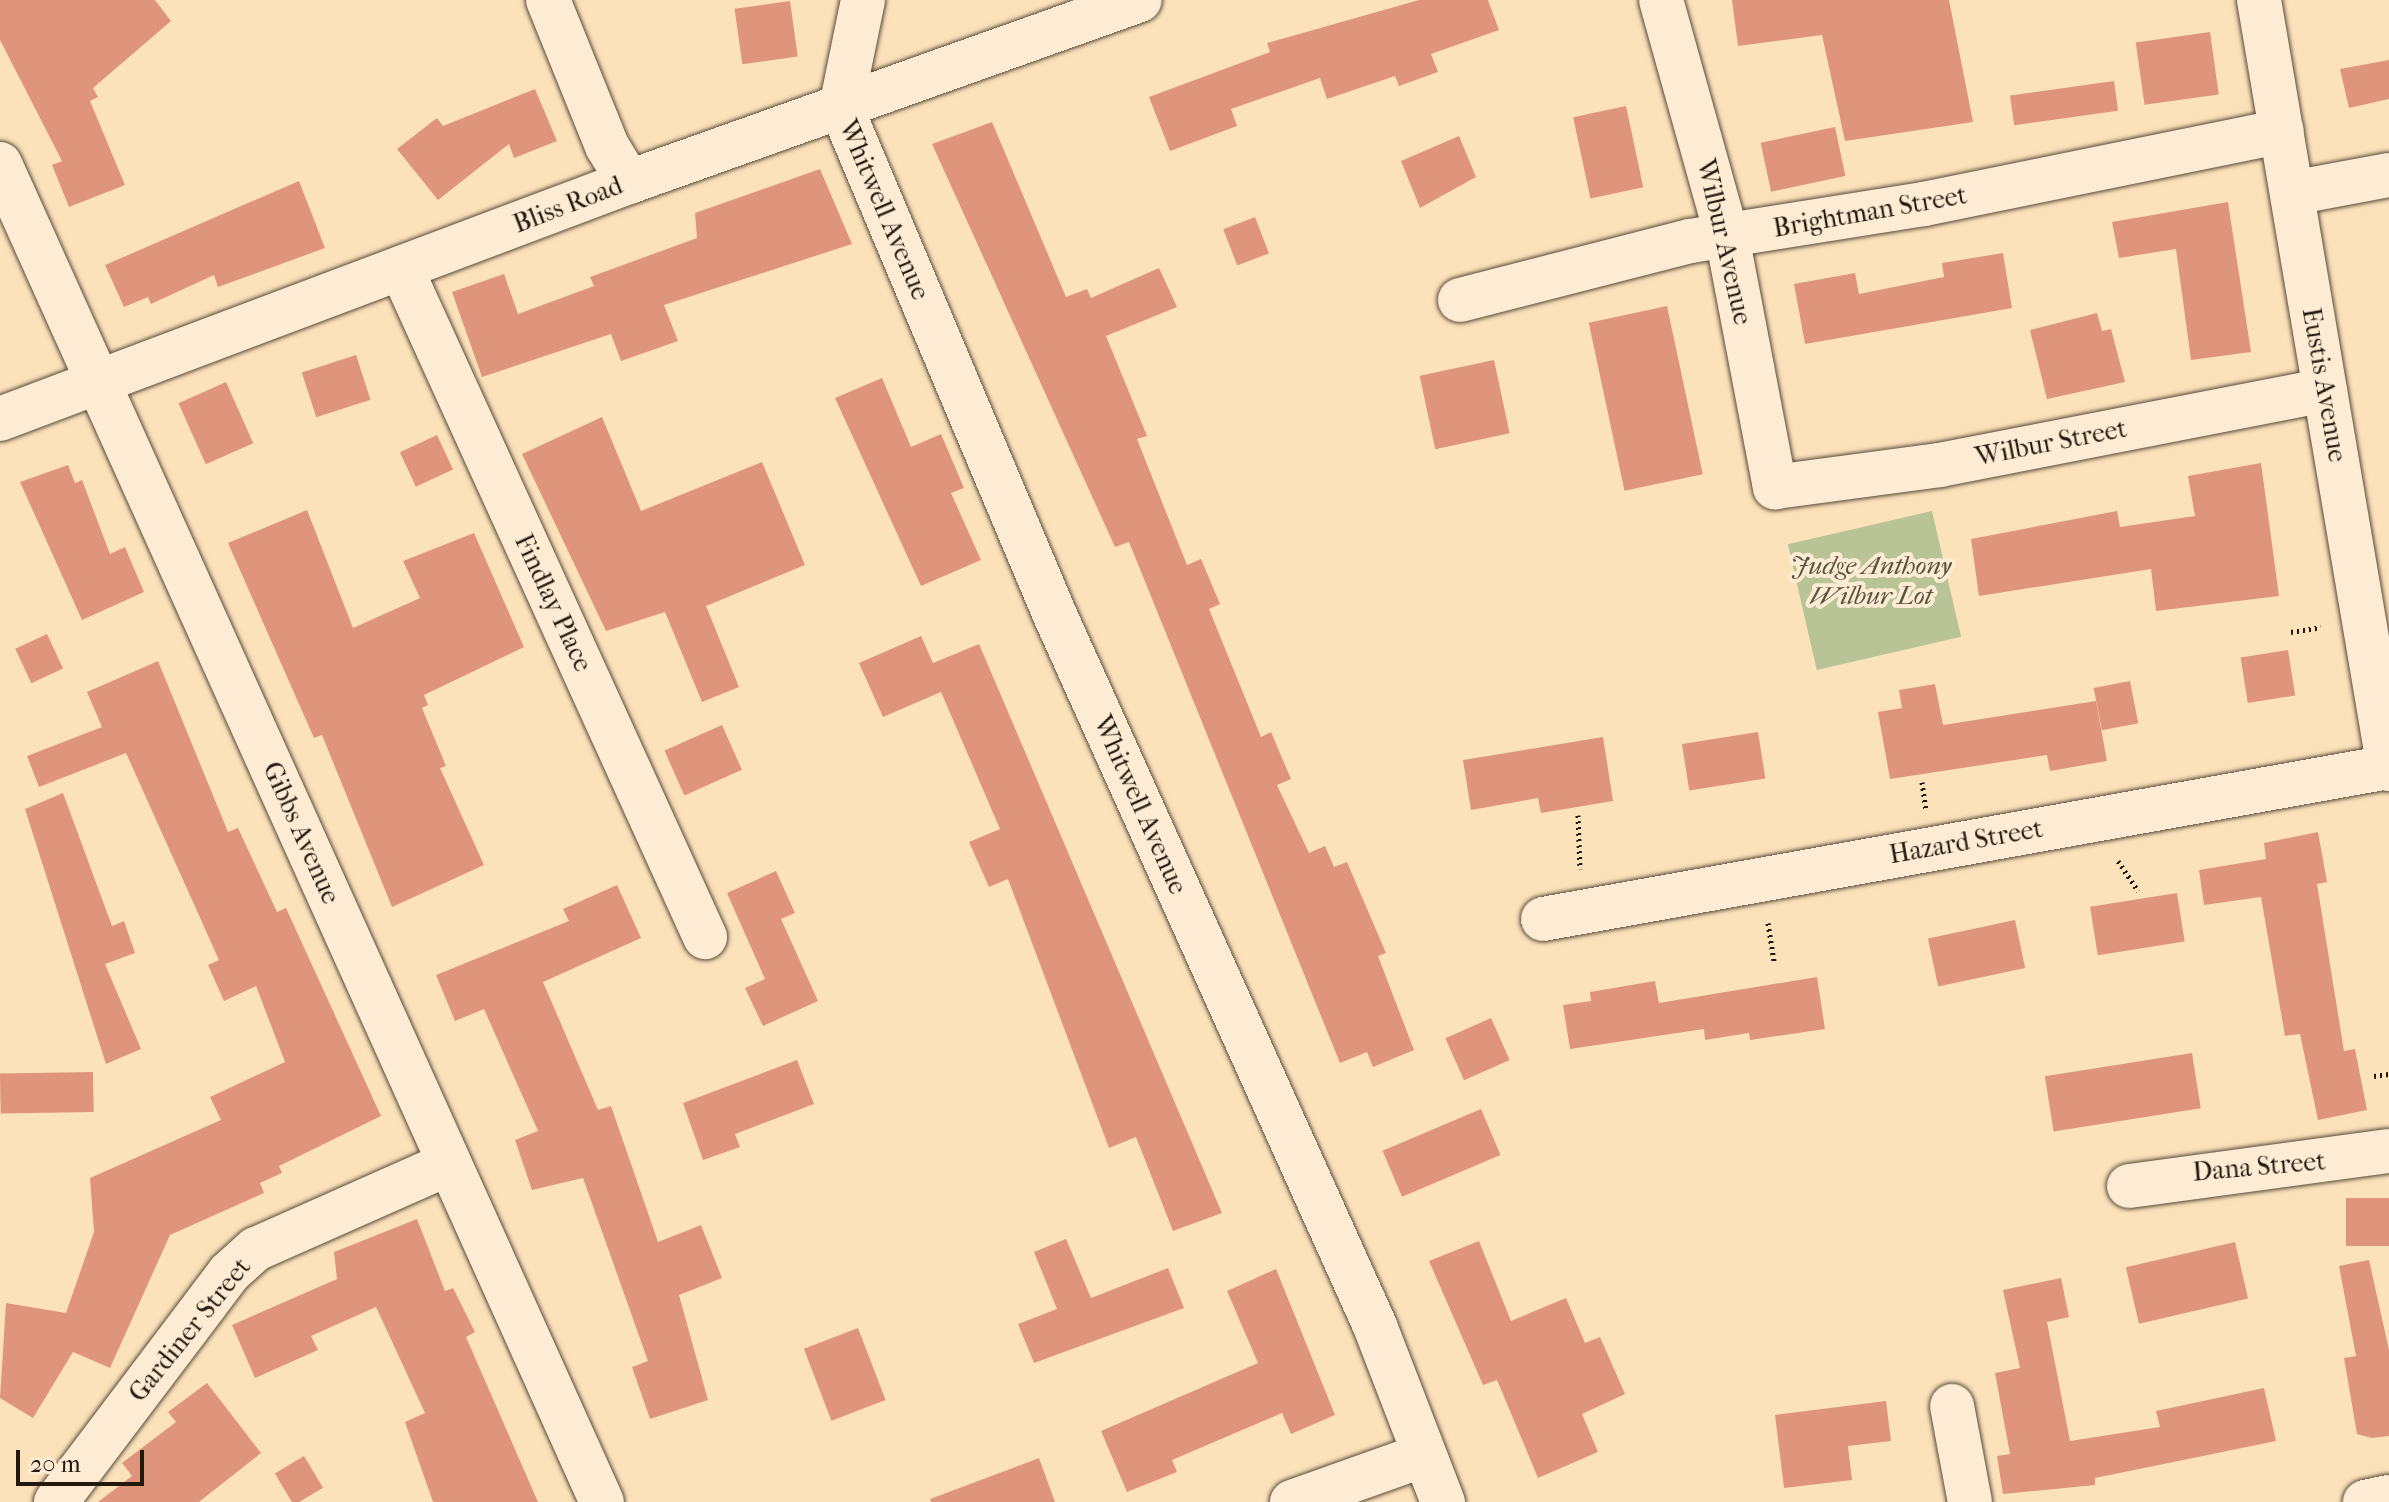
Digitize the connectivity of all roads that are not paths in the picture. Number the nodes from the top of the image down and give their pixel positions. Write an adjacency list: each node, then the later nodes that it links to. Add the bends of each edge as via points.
1 (548, 0): 10 (street, via 607,146)
2 (863, 0): 6 (street)
3 (1140, 0): 6 (street, Bliss Road)
4 (1661, 0): 12 (street, Wilbur Avenue)
5 (2259, 0): 7 (street, Eustis Avenue)
6 (841, 107): 10 (street, Bliss Road); 27 (street, Whitwell Avenue, via 1054,613 1375,1326)
7 (2282, 131): 11 (street, Eustis Avenue); 12 (street, Brightman Street)
8 (0, 164): 15 (street, Gibbs Avenue)
9 (2389, 175): 11 (street)
10 (629, 182): 13 (street, Bliss Road)
11 (2292, 193): 16 (street, Eustis Avenue)
12 (1727, 236): 14 (street, Brightman Street); 18 (street, Wilbur Avenue)
13 (401, 268): 15 (street, Bliss Road); 22 (street, Findlay Place)
14 (1460, 300)
15 (98, 380): 17 (street, Bliss Road); 24 (street, Gibbs Avenue)
16 (2325, 390): 18 (street, Wilbur Street, via 1940,465); 19 (street, Eustis Avenue)
17 (0, 419)
18 (1775, 487)
19 (2378, 641): 20 (street, Eustis Avenue)
20 (2389, 768): 21 (street, Hazard Street)
21 (1543, 919)
22 (705, 937)
23 (2389, 1151): 25 (street, Dana Street)
24 (448, 1164): 29 (street, Gardiner Street, via 256,1249 229,1273); 30 (street, Gibbs Avenue)
25 (2129, 1186)
26 (1952, 1406): 33 (street)
27 (1424, 1455): 31 (street); 32 (street, Whitwell Avenue)
28 (2389, 1497): 34 (street)
29 (56, 1502)
30 (602, 1502)
31 (1292, 1502)
32 (1443, 1502)
33 (1970, 1502)
34 (2365, 1502)

